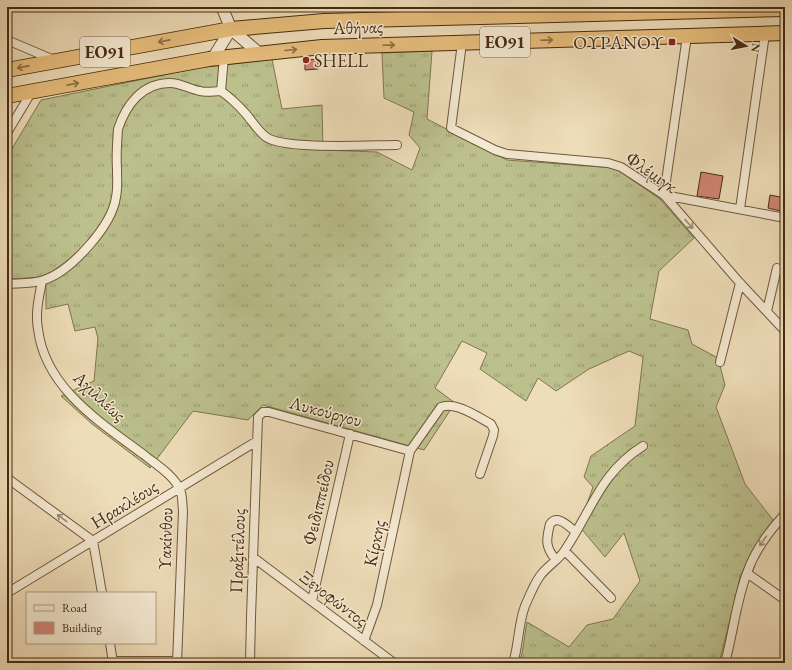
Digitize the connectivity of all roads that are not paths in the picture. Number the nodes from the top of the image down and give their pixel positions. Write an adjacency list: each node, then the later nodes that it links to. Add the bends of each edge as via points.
1 (222, 7): 5 (street)
2 (690, 9): 3 (highway, Αθήνας / ΕΟ91); 4 (highway, Αθήνας / ΕΟ91)
3 (785, 9)
4 (589, 11): 5 (highway, Αθήνας / ΕΟ91, via 324,21)
5 (230, 29): 11 (street); 12 (street); 13 (highway, Αθήνας / ΕΟ91, one-way to 13)
6 (785, 33): 7 (highway, Αθήνας / ΕΟ91)
7 (765, 34): 8 (highway, Αθήνας / ΕΟ91); 21 (street)
8 (687, 36): 10 (highway, Αθήνας / ΕΟ91, one-way to 8); 20 (street)
9 (7, 40): 13 (street)
10 (462, 43): 11 (highway, Αθήνας / ΕΟ91, one-way to 10, via 322,47); 20 (street, Φλέμιγκ, via 451,128 507,154 615,164)
11 (259, 53): 12 (highway, Αθήνας / ΕΟ91)
12 (218, 58): 15 (highway, Αθήνας / ΕΟ91, one-way to 12); 16 (street)
13 (56, 61): 14 (highway, Αθήνας / ΕΟ91, one-way to 14)
14 (7, 70)
15 (32, 91): 17 (highway, Αθήνας / ΕΟ91); 18 (street)
16 (221, 91): 19 (street, via 273,141 289,144); 24 (street, via 201,92 181,84 170,83 150,86 136,96 118,129 117,190 112,212 99,234 81,253 61,272)
17 (7, 96)
18 (7, 133)
19 (397, 145)
20 (664, 195): 21 (street); 25 (street, Φλέμιγκ, one-way to 25)
21 (740, 210): 22 (street)
22 (785, 218)
23 (777, 268): 27 (street)
24 (42, 281): 26 (street); 36 (street, Αχιλλέως, via 37,309 38,330 52,370 66,391 88,412 160,468)
25 (740, 283): 27 (street, Φλέμιγκ); 29 (street)
26 (7, 284)
27 (767, 311): 28 (street, Φλέμιγκ)
28 (785, 331)
29 (720, 362)
30 (350, 434): 31 (street, Λυκούργου, via 262,412 258,417); 33 (street, Λυκούργου); 48 (street, Φειδιππείδου)
31 (257, 441): 36 (street, Ηρακλέους); 41 (street, Πραξιτέλους)
32 (643, 446): 38 (street, via 629,455 612,473 599,490)
33 (410, 451): 34 (street, via 441,407 456,406 493,427 493,436); 49 (street, Κίρκης, via 377,605)
34 (480, 474)
35 (7, 478): 39 (street, one-way to 35)
36 (180, 488): 39 (street, Ηρακλέους); 53 (street, Υακίνθου, via 182,511)
37 (785, 514): 43 (street, one-way to 43, via 759,546)
38 (576, 532): 40 (street); 42 (street, via 560,520 550,524 547,546)
39 (93, 541): 44 (street); 45 (street, Ηρακλέους)
40 (565, 551): 42 (street); 46 (street)
41 (254, 558): 48 (street, Ξενοφώντος); 51 (street, Πραξιτέλους)
42 (556, 560): 56 (street, via 540,576 525,607)
43 (747, 573): 47 (street); 57 (street)
44 (102, 592)
45 (7, 593)
46 (611, 598)
47 (785, 600)
48 (312, 601): 49 (street, Ξενοφώντος)
49 (364, 641): 55 (street, Ξενοφώντος)
50 (110, 644): 52 (street)
51 (250, 660): 54 (street)
52 (113, 662): 53 (street)
53 (178, 662)
54 (259, 663)
55 (394, 663)
56 (513, 663)
57 (725, 663)

